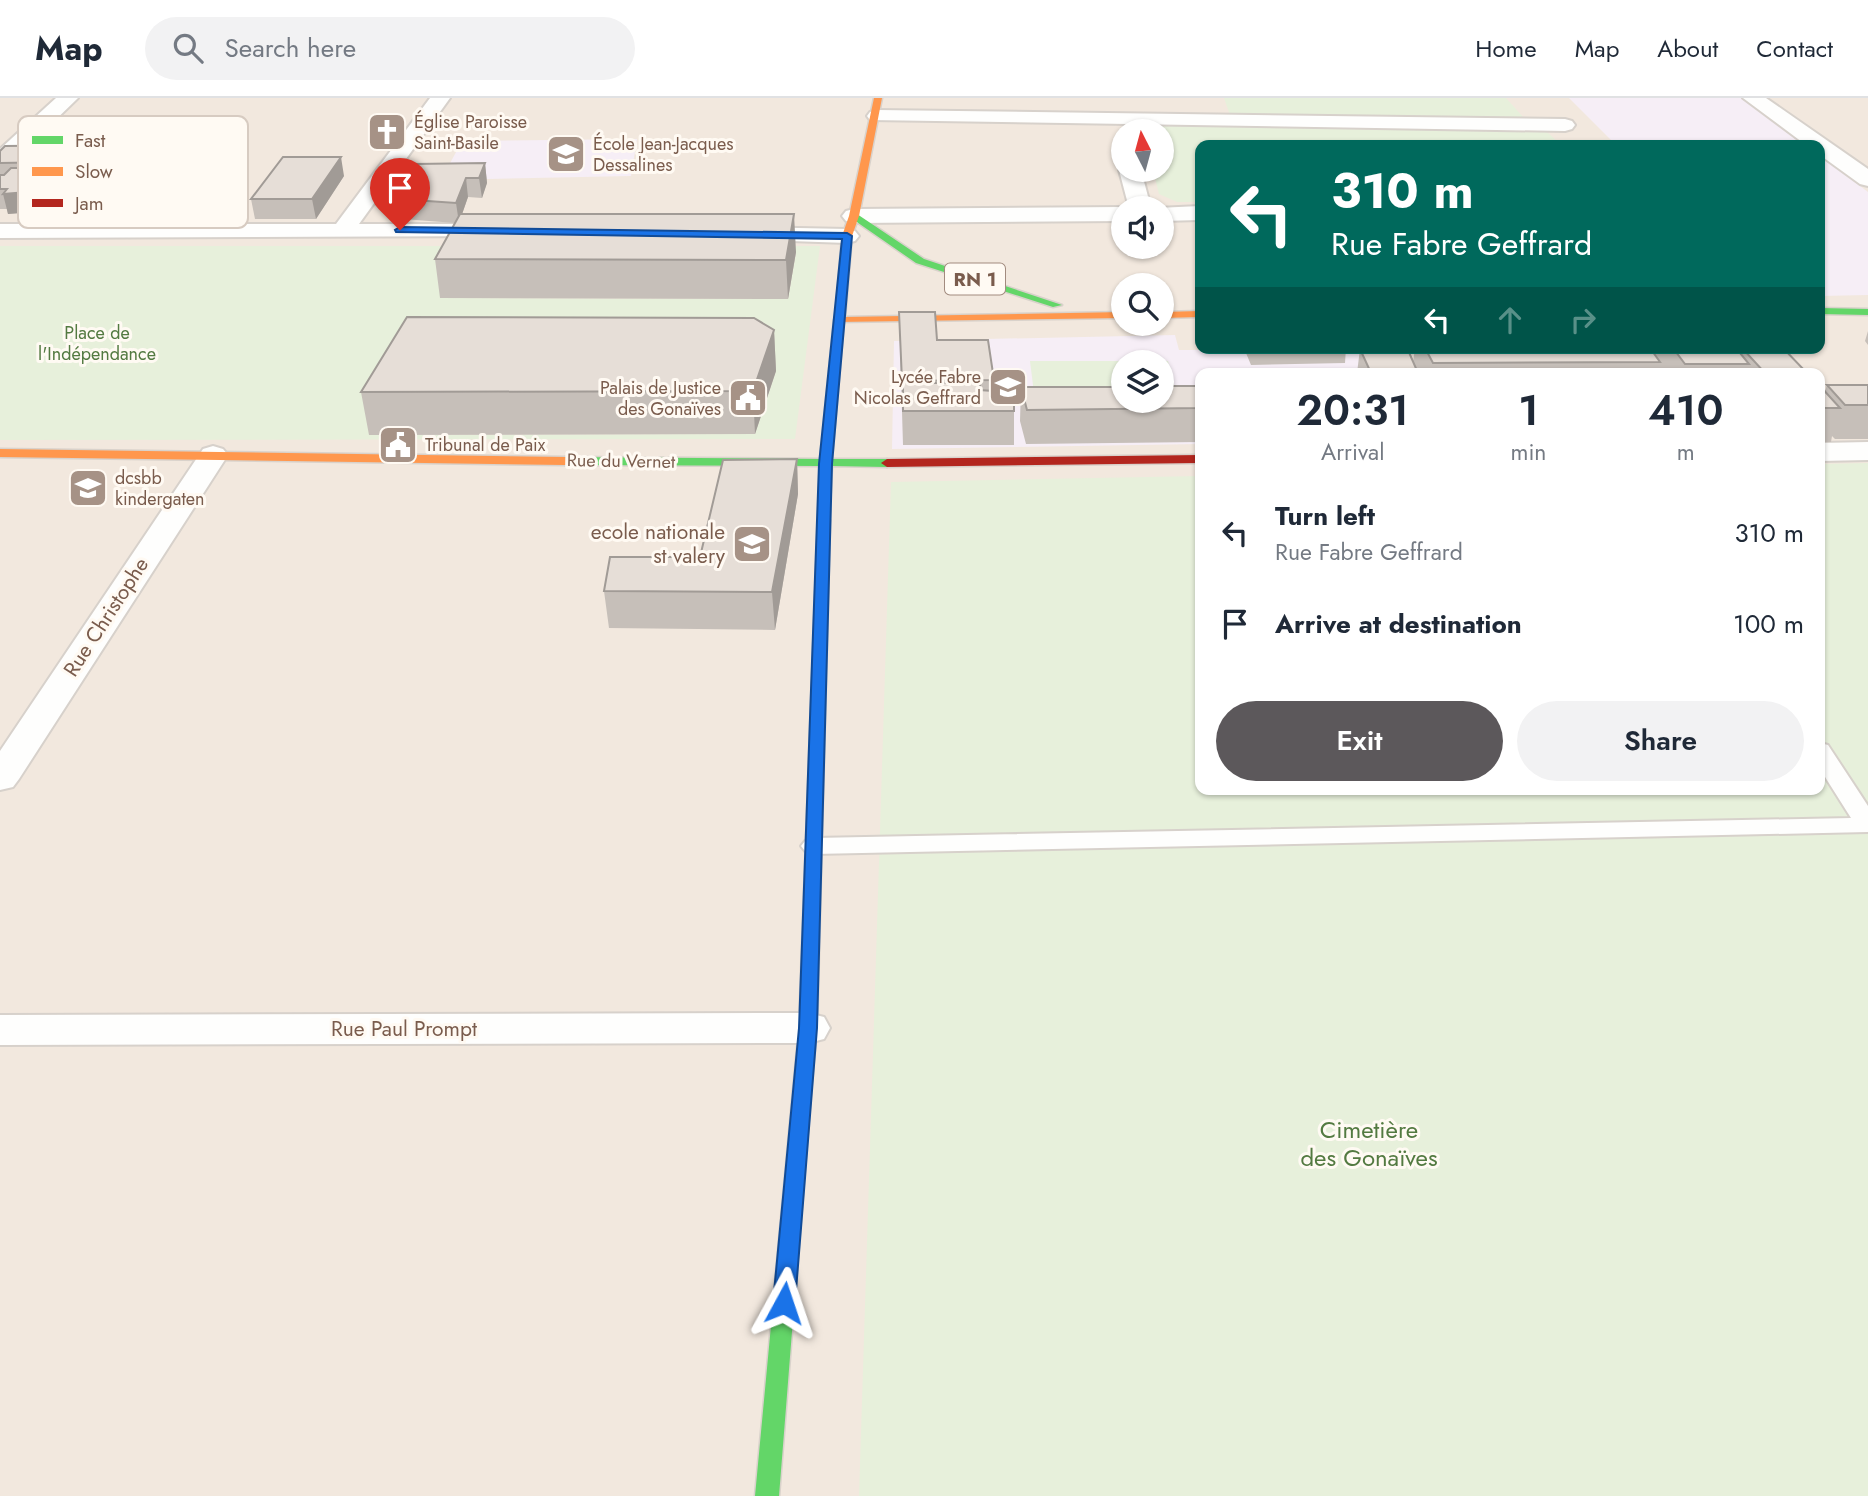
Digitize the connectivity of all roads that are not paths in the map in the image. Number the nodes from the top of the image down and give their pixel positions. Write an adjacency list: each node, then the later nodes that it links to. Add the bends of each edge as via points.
1 (68, 98): 6 (street)
2 (440, 98): 17 (street)
3 (1752, 98): 8 (street)
4 (878, 107): 7 (street); 16 (street)
5 (1546, 107): 7 (street, via 1572,132)
6 (49, 116)
7 (1117, 118)
8 (1812, 140)
9 (18, 144): 11 (street)
10 (1825, 149): 12 (street)
11 (0, 161)
12 (1868, 179)
13 (1195, 213): 14 (street)
14 (1174, 214)
15 (1111, 215): 16 (street)
16 (851, 226): 20 (street); 24 (street, RN 1, via 920,261 1035,300); 27 (street)
17 (344, 229): 18 (street); 19 (street)
18 (0, 231)
19 (526, 232)
20 (721, 234)
21 (1825, 311): 22 (street)
22 (1868, 312)
23 (1195, 314): 26 (street)
24 (1107, 315): 25 (street, RN 1); 27 (street, RN 1)
25 (1111, 315)
26 (1174, 315)
27 (839, 320): 33 (street)
28 (1868, 451): 29 (street)
29 (1825, 452)
30 (0, 453): 31 (street, Rue du Vernet)
31 (213, 455): 33 (street, Rue du Vernet); 35 (street, Rue Christophe)
32 (1195, 459): 33 (street, Rue du Vernet)
33 (825, 464): 37 (street)
34 (1825, 758): 36 (lane)
35 (0, 779)
36 (1868, 825): 37 (lane)
37 (814, 846): 38 (street)
38 (808, 1028): 39 (street, Rue Paul Prompt); 40 (street)
39 (0, 1030)
40 (767, 1496)

